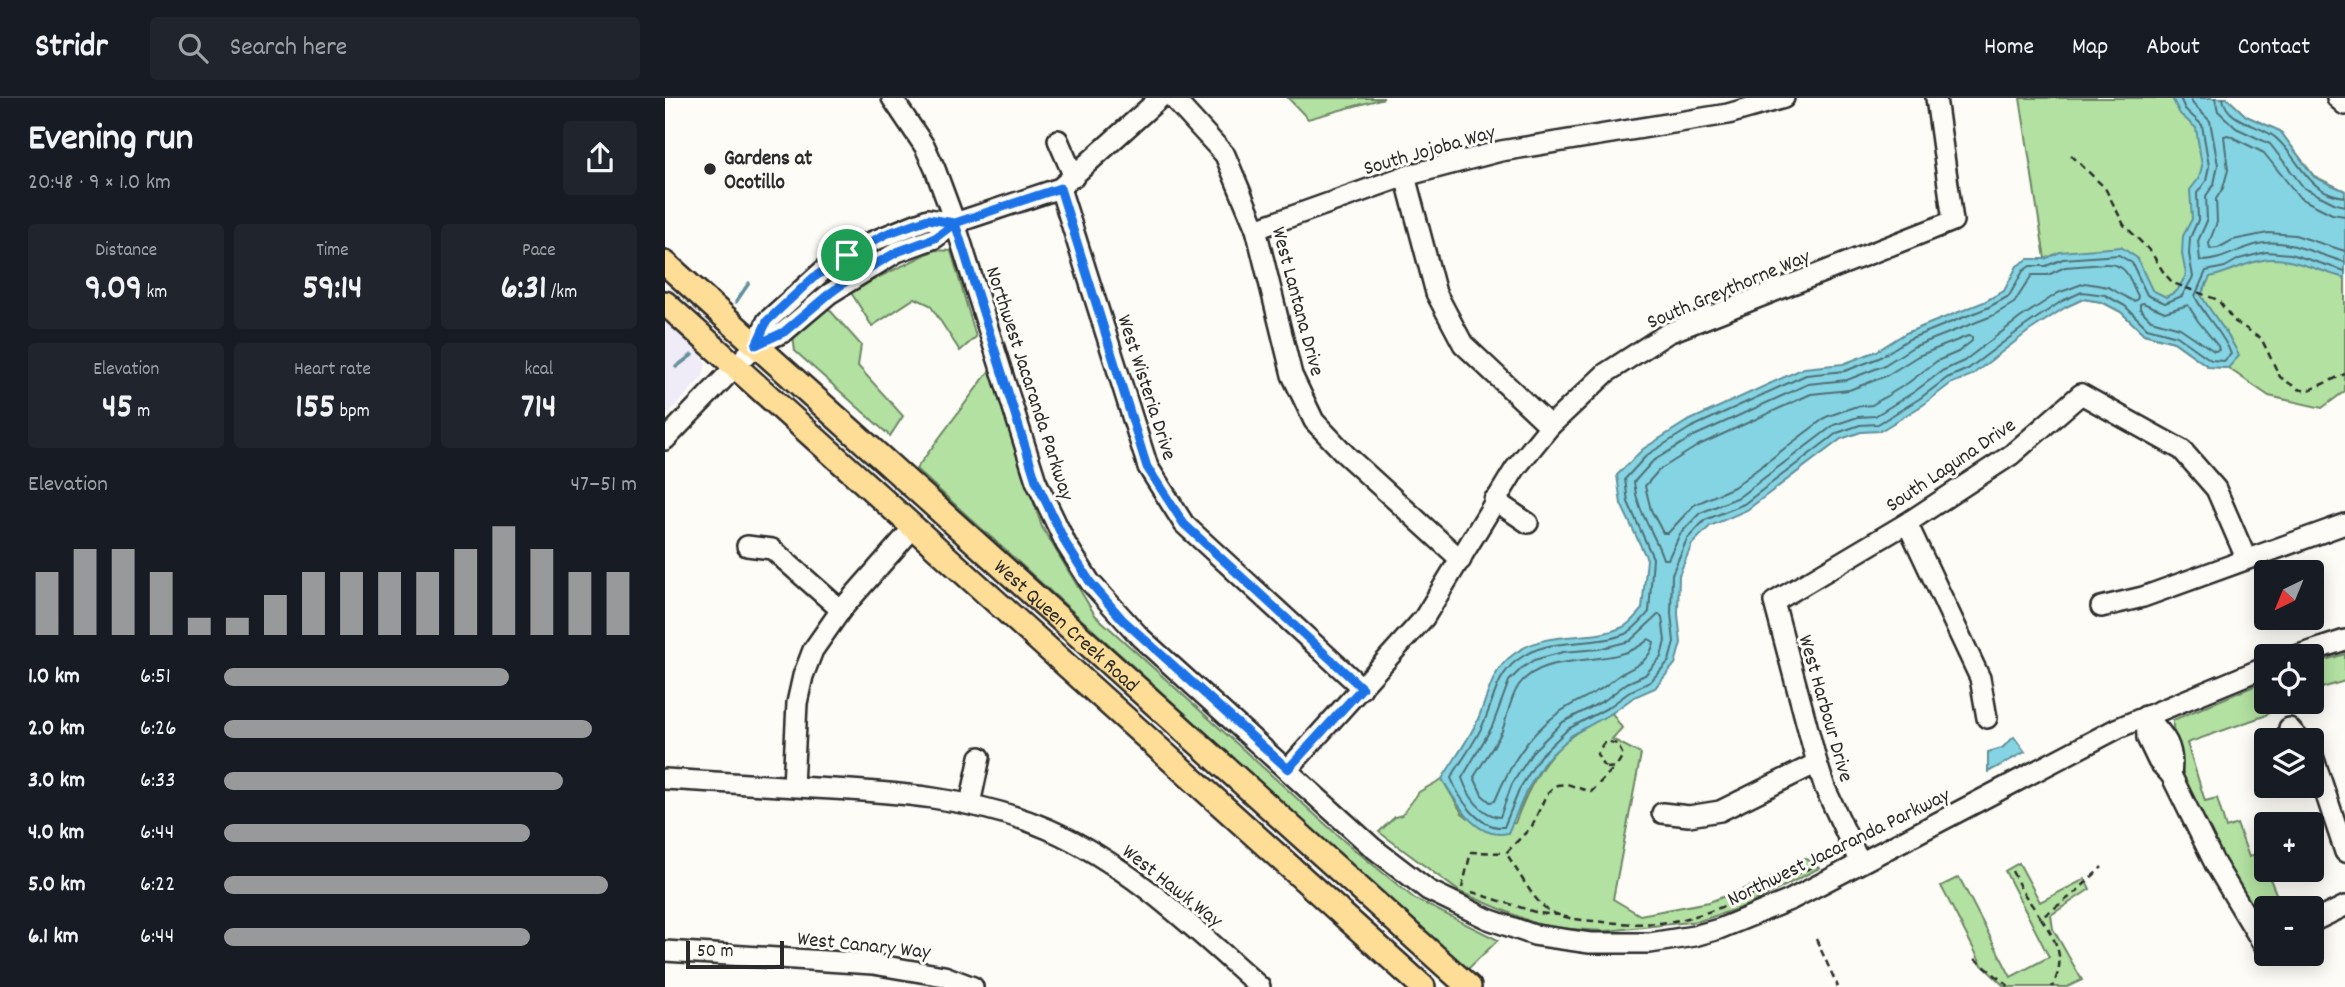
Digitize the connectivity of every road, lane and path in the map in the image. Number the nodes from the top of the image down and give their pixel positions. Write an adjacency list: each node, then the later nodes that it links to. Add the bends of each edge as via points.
1 (892, 98): 12 (street, Northwest Jacaranda Parkway, via 930,158)
2 (1160, 98): 11 (street)
3 (1173, 98): 13 (street, West Lantana Drive, via 1225,155)
4 (1784, 98): 10 (street, South Jojoba Way, via 1728,114 1501,151)
5 (1936, 98): 19 (street, South Greythorne Way, via 1953,221 1668,333 1607,373)
6 (2337, 98): 7 (street)
7 (2345, 105)
8 (1058, 141): 11 (street, West Wisteria Drive)
9 (2071, 155): 18 (path, via 2105,188 2124,225 2151,251 2164,273 2177,285 2224,305 2234,321 2261,338 2275,369 2290,385 2307,391)
10 (1405, 176): 13 (street, South Jojoba Way); 19 (street, via 1436,293 1463,344)
11 (1067, 182): 12 (street); 35 (street, West Wisteria Drive, via 1147,467 1184,524)
12 (955, 223): 16 (street, via 935,238 897,252 848,280 784,332); 41 (street, Northwest Jacaranda Parkway, via 1036,481 1072,554 1105,600 1141,638)
13 (1256, 229): 28 (street, West Lantana Drive, via 1292,375 1314,421)
14 (665, 264): 16 (main road, West Queen Creek Road)
15 (665, 303): 17 (main road, West Queen Creek Road)
16 (756, 345): 17 (street); 64 (main road, West Queen Creek Road)
17 (735, 367): 20 (street); 25 (main road, West Queen Creek Road)
18 (2345, 374)
19 (1550, 426): 21 (street, South Greythorne Way)
20 (665, 440)
21 (1495, 500): 22 (street); 28 (street, South Greythorne Way)
22 (1528, 523)
23 (1907, 523): 27 (street, South Laguna Drive, via 2011,455 2081,394 2182,450 2216,489); 29 (street, South Laguna Drive); 37 (street, via 1980,678)
24 (2345, 524): 27 (street)
25 (913, 528): 31 (street); 63 (main road, West Queen Creek Road)
26 (747, 545): 31 (street, via 772,549)
27 (2246, 558): 30 (street, via 2143,597)
28 (1461, 560): 35 (street, South Greythorne Way, via 1424,618)
29 (1774, 601): 39 (street, West Harbour Drive)
30 (2101, 607)
31 (841, 610): 43 (street, via 818,641 803,676 797,703)
32 (2345, 640): 33 (street)
33 (2324, 647)
34 (2254, 672): 36 (street, Northwest Jacaranda Parkway)
35 (1362, 688): 41 (street, South Greythorne Way)
36 (2146, 716): 49 (street, Northwest Jacaranda Parkway); 57 (street, via 2162,733 2173,757 2171,775 2215,864)
37 (1987, 719)
38 (980, 758): 45 (street)
39 (1817, 764): 46 (street, via 1720,811 1689,816); 49 (street, West Harbour Drive)
40 (1607, 768): 48 (path, via 1613,768 1616,767 1623,755 1617,744 1607,741 1597,754 1602,764 1611,771 1607,777 1591,792 1557,785 1546,795 1532,826)
41 (1288, 769): 49 (street, Northwest Jacaranda Parkway, via 1372,847 1428,890 1488,919 1559,939 1650,943 1694,936 1762,913)
42 (665, 779): 43 (street, West Hawk Way)
43 (793, 786): 45 (street, West Hawk Way, via 894,792)
44 (2324, 789): 47 (street)
45 (970, 804): 62 (street, West Hawk Way, via 1048,830 1113,865 1160,899)
46 (1662, 813)
47 (2345, 852)
48 (1506, 853): 54 (path, via 1543,907); 54 (path, via 1471,852 1461,887 1538,913)
49 (1860, 863)
50 (1813, 867): 54 (path, via 1684,919 1638,923)
51 (2102, 867): 56 (path)
52 (2012, 871): 56 (path)
53 (2345, 906): 55 (street)
54 (1568, 916)
55 (2324, 916)
56 (2041, 918): 67 (path, via 2060,954 2059,974)
57 (2254, 926)
58 (1817, 939): 65 (path)
59 (665, 951): 61 (street, West Canary Way, via 873,964 944,976)
60 (1975, 959): 66 (path)
61 (973, 987)
62 (1260, 987)
63 (1423, 987)
64 (1469, 987)
65 (1838, 987)
66 (2010, 987)
67 (2052, 987)

